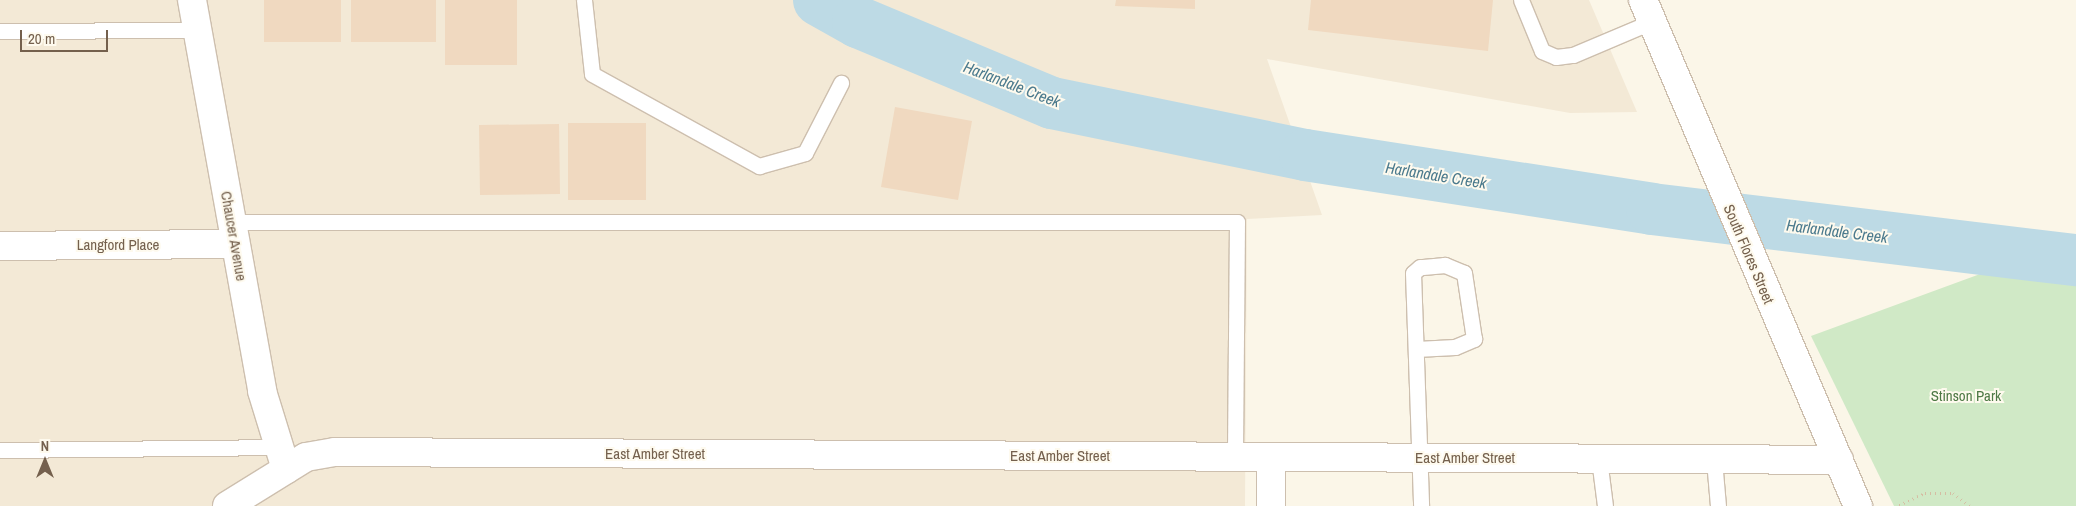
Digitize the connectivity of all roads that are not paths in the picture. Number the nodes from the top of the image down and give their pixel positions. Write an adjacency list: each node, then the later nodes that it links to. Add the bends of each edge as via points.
1 (192, 0): 5 (street, Chaucer Avenue)
2 (584, 0): 7 (lane, via 592,74 759,166 805,153)
3 (1521, 0): 4 (lane, via 1542,51 1556,57 1573,55)
4 (1647, 11): 18 (street, South Flores Street)
5 (197, 30): 6 (lane); 8 (street, Chaucer Avenue)
6 (0, 31)
7 (841, 83)
8 (233, 233): 9 (street, Langford Place); 12 (lane, via 1237,222); 13 (street, Chaucer Avenue, via 262,391)
9 (0, 246)
10 (1416, 349): 10 (lane, via 1455,347 1474,339 1464,274 1445,265 1420,267 1413,274); 15 (lane)
11 (0, 450): 13 (lane)
12 (1235, 457): 13 (street, East Amber Street, via 335,452); 14 (street, East Amber Street)
13 (283, 458): 19 (street, East Amber Street)
14 (1271, 458): 15 (street, East Amber Street); 20 (street)
15 (1420, 458): 16 (street, East Amber Street); 21 (lane)
16 (1599, 459): 17 (street, East Amber Street); 22 (lane)
17 (1714, 460): 18 (street, East Amber Street); 23 (lane)
18 (1839, 460): 24 (street, South Flores Street)
19 (234, 504)
20 (1271, 506)
21 (1421, 506)
22 (1605, 506)
23 (1718, 506)
24 (1858, 506)

